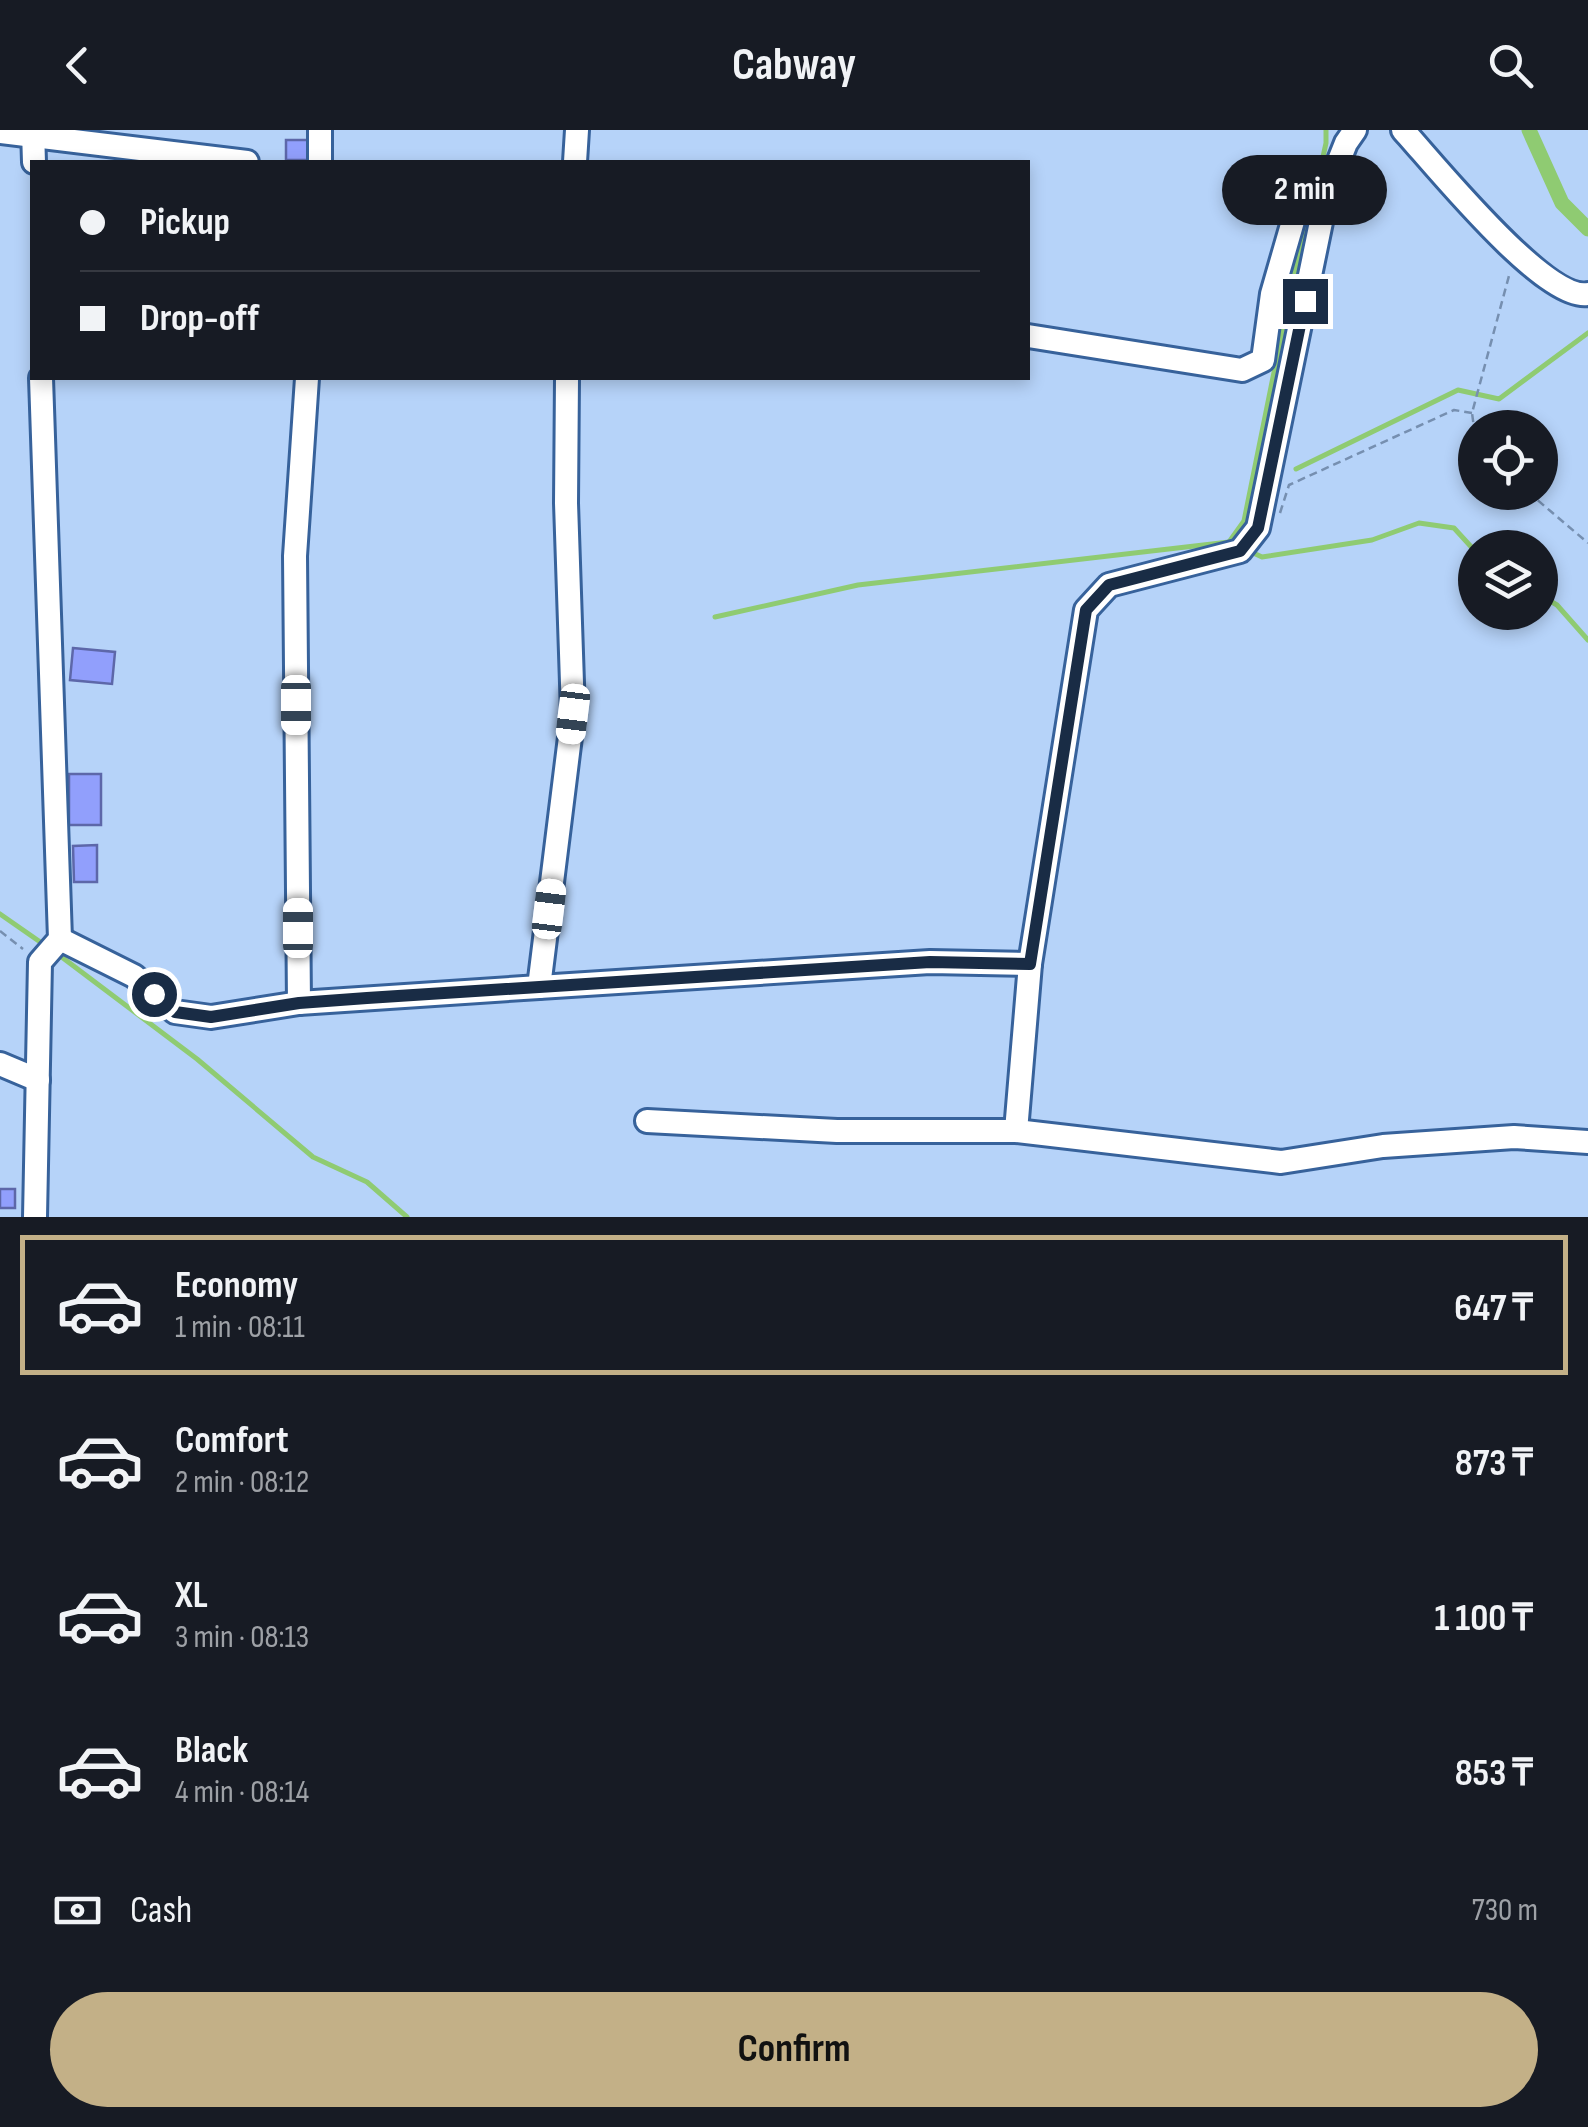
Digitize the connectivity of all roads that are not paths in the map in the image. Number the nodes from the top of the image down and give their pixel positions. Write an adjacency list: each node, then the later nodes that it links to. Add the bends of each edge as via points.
1 (320, 130): 9 (street)
2 (577, 130): 10 (street)
3 (1355, 130): 11 (street)
4 (1403, 130): 12 (street, via 1515,253 1555,285)
5 (0, 132): 6 (street)
6 (33, 132): 7 (street); 8 (street)
7 (34, 160)
8 (233, 160)
9 (320, 160)
10 (575, 160)
11 (1335, 172): 13 (street, via 1306,176 1272,294 1264,360 1242,370); 18 (street, via 1258,528 1240,551 1109,585 1086,610)
12 (1588, 294)
13 (1030, 336)
14 (42, 380): 17 (street)
15 (307, 380): 20 (street, via 295,556)
16 (568, 380): 19 (street, via 573,714)
17 (60, 938): 20 (street, via 134,976 175,1012 211,1017); 22 (street, via 40,962)
18 (1030, 964): 19 (street, via 930,962); 24 (street)
19 (539, 987): 20 (street)
20 (299, 1003)
21 (0, 1064): 22 (street)
22 (38, 1080): 26 (street)
23 (646, 1121): 24 (street, via 836,1132)
24 (1016, 1132): 25 (street, via 1281,1162 1514,1137)
25 (1588, 1142)
26 (35, 1217)

